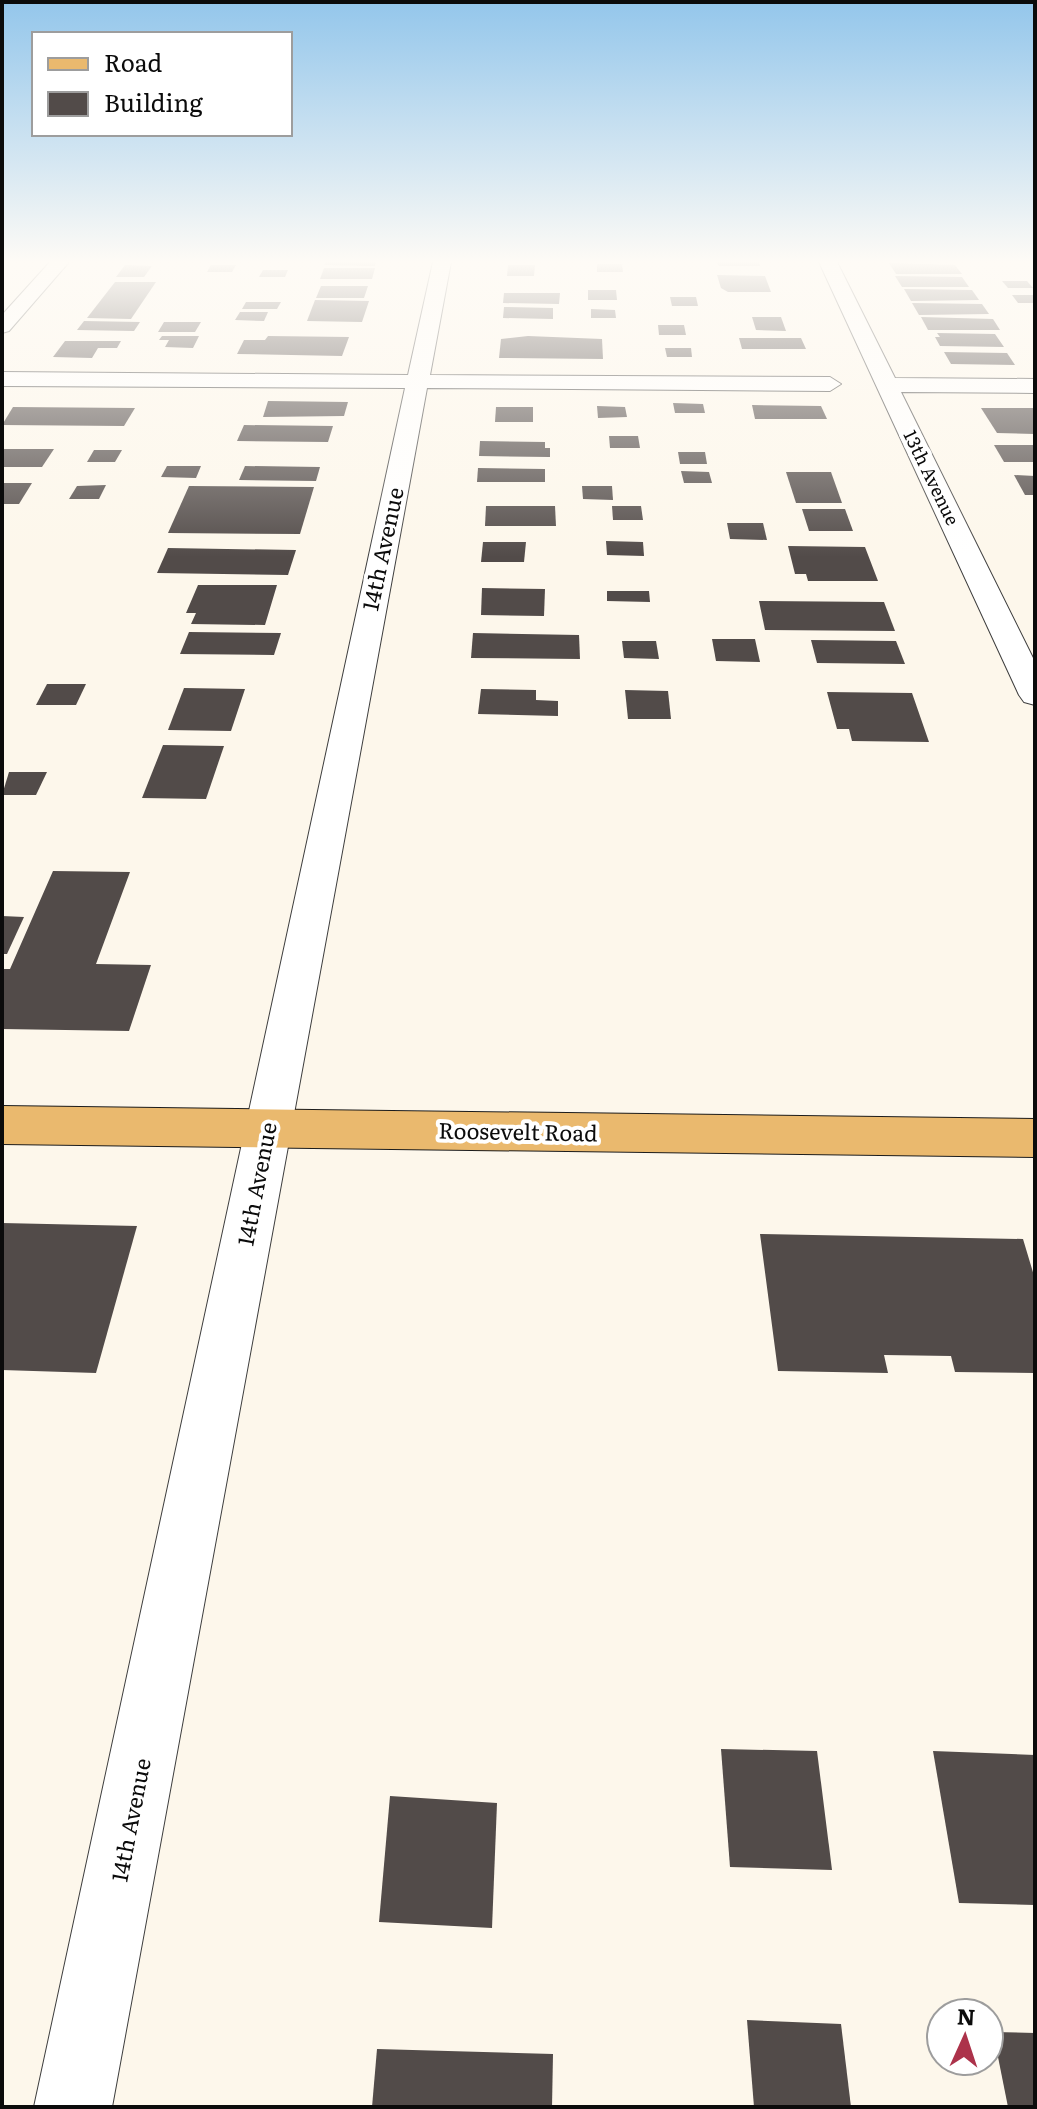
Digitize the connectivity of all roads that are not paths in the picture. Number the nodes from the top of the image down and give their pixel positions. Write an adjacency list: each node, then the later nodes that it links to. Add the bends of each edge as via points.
1 (422, 360): 4 (street, 14th Avenue)
2 (875, 360): 6 (street, 13th Avenue)
3 (2, 379): 4 (street)
4 (418, 382): 5 (street); 10 (street, 14th Avenue)
5 (830, 384)
6 (887, 385): 7 (street); 8 (street, 13th Avenue)
7 (1035, 386)
8 (1035, 695)
9 (2, 1125): 10 (main road, Roosevelt Road)
10 (268, 1129): 11 (main road, Roosevelt Road); 12 (street, 14th Avenue)
11 (1035, 1138)
12 (73, 2107)

